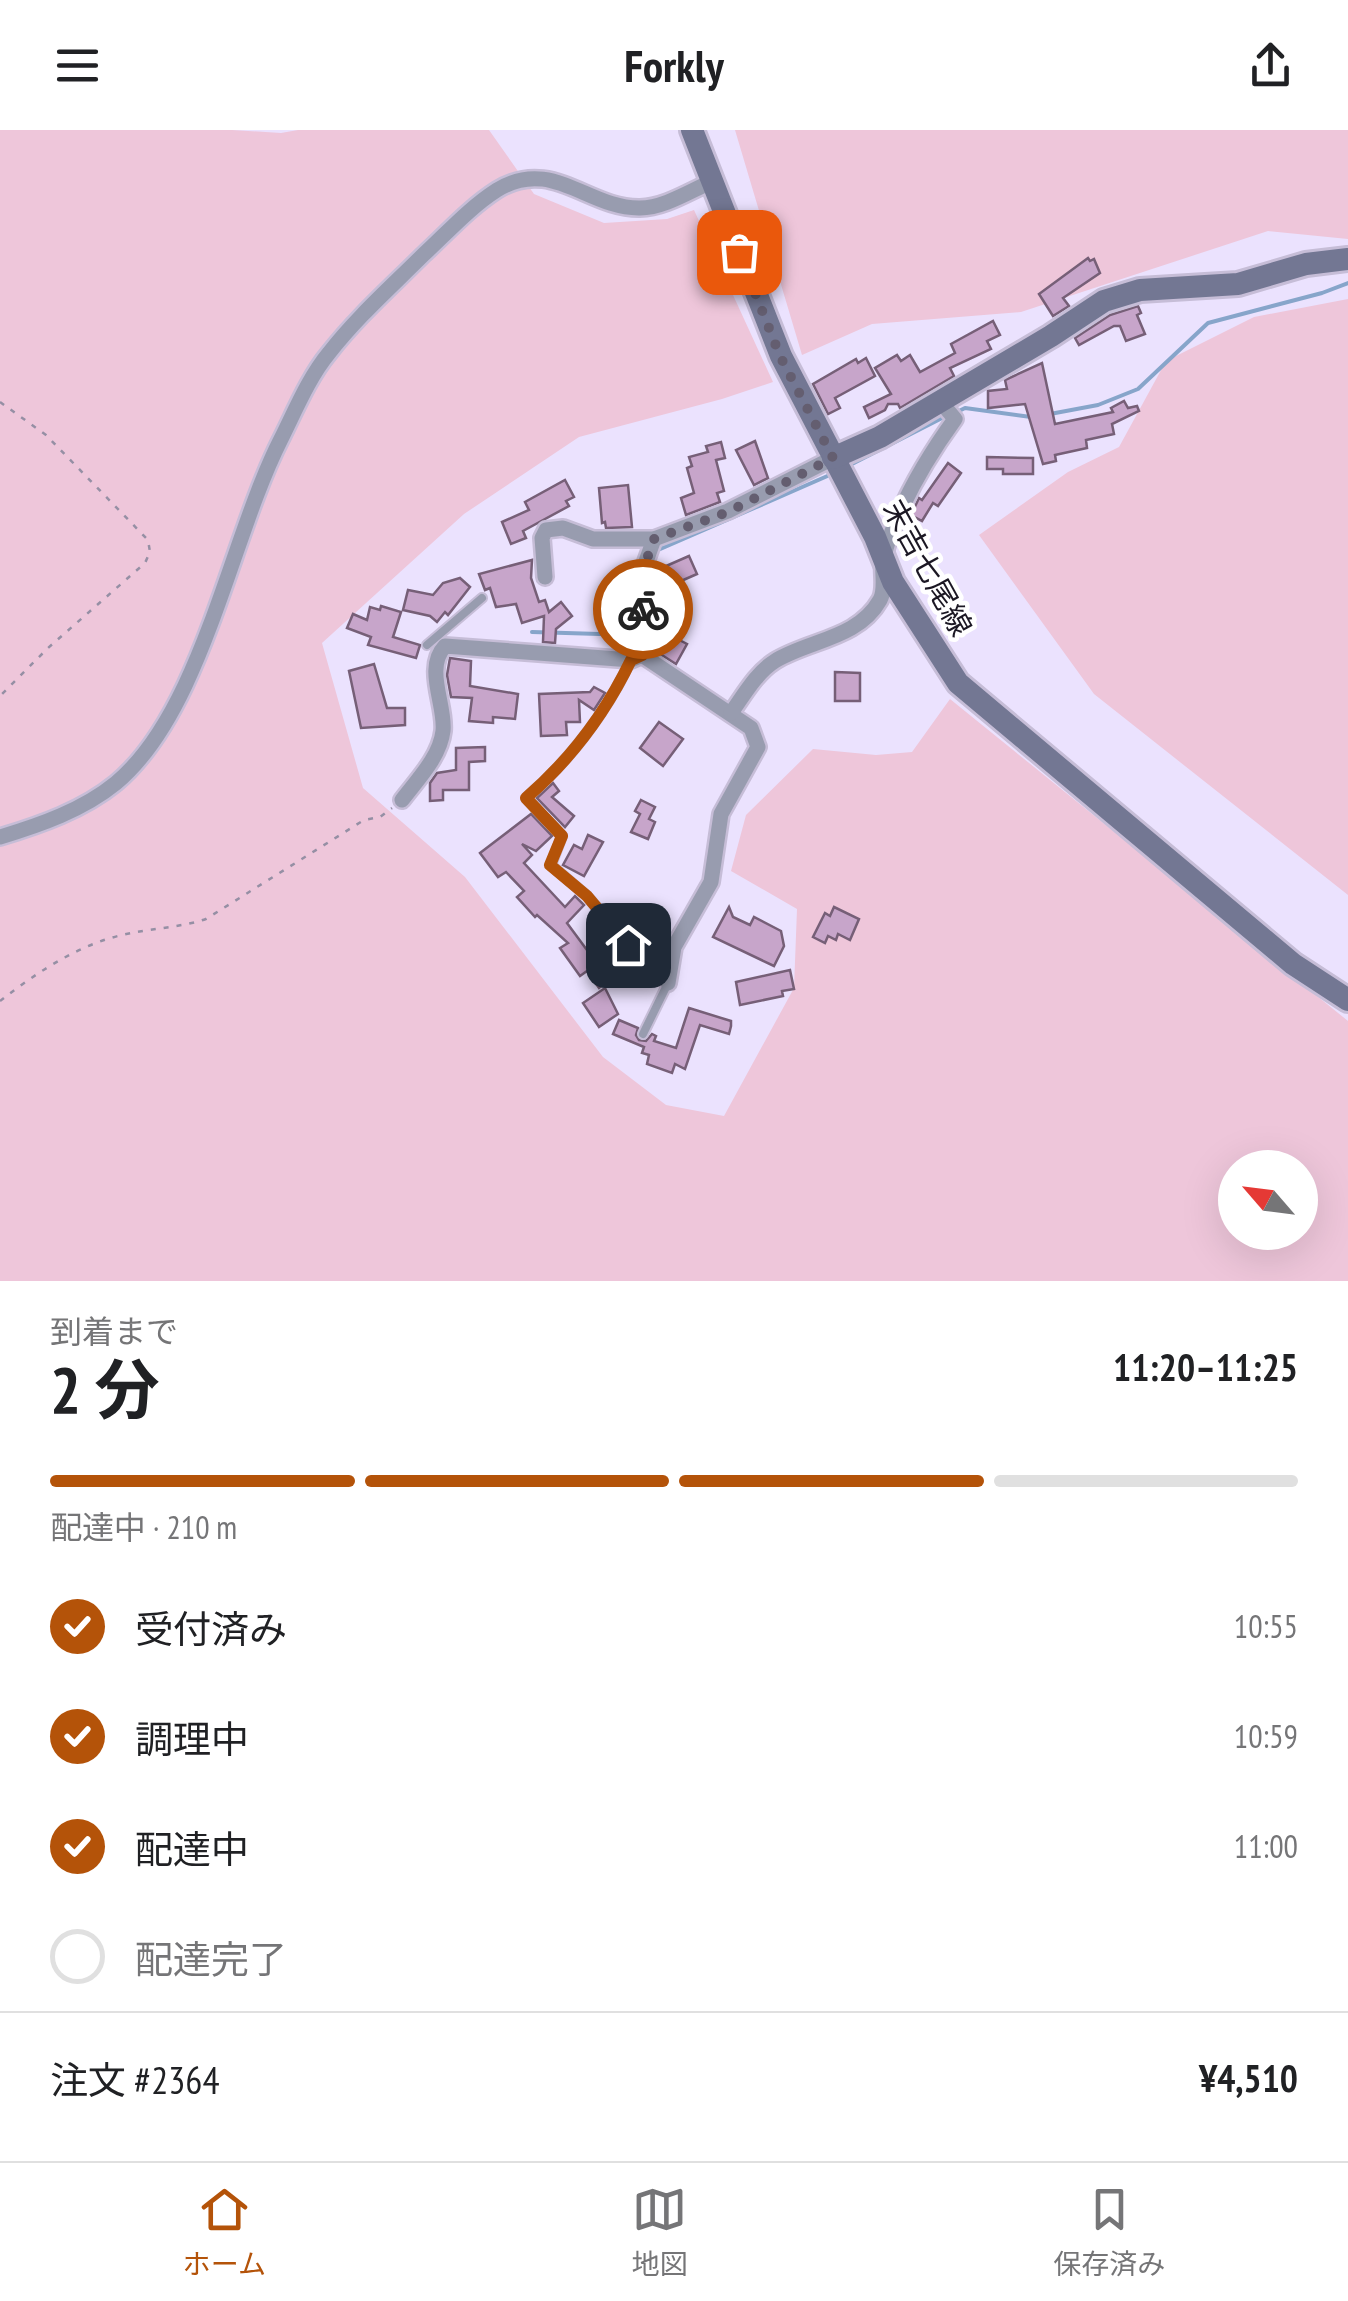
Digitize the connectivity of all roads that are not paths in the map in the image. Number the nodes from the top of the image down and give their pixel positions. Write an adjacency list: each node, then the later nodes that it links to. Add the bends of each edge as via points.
1 (692, 130): 2 (main road, 末吉七尾線)
2 (711, 182): 5 (main road, 末吉七尾線, via 780,356); 14 (street, via 643,208 539,178 518,180 468,212 326,356 280,441 192,670 156,738 101,794)
3 (1348, 258): 4 (main road, via 1238,284 1140,290 1104,301)
4 (940, 401): 5 (main road); 7 (street, via 954,418 914,483)
5 (833, 458): 6 (street, via 728,512); 7 (main road, 末吉七尾線)
6 (654, 539): 8 (street, via 593,539 546,530); 11 (street, via 644,567)
7 (883, 558): 12 (street, via 883,597 866,618 776,660); 16 (main road, 末吉七尾線, via 913,618 958,682 1294,964)
8 (545, 577)
9 (482, 598): 10 (lane, via 427,644)
10 (445, 646): 11 (street); 13 (street, via 436,686 439,746)
11 (637, 658): 12 (street); 15 (lane, via 552,776 526,798 562,836 550,865)
12 (731, 714): 15 (street, via 754,732 758,747 721,814 711,882 674,947)
13 (402, 800)
14 (0, 837)
15 (668, 983): 17 (lane)
16 (1348, 1000)
17 (643, 1034)

